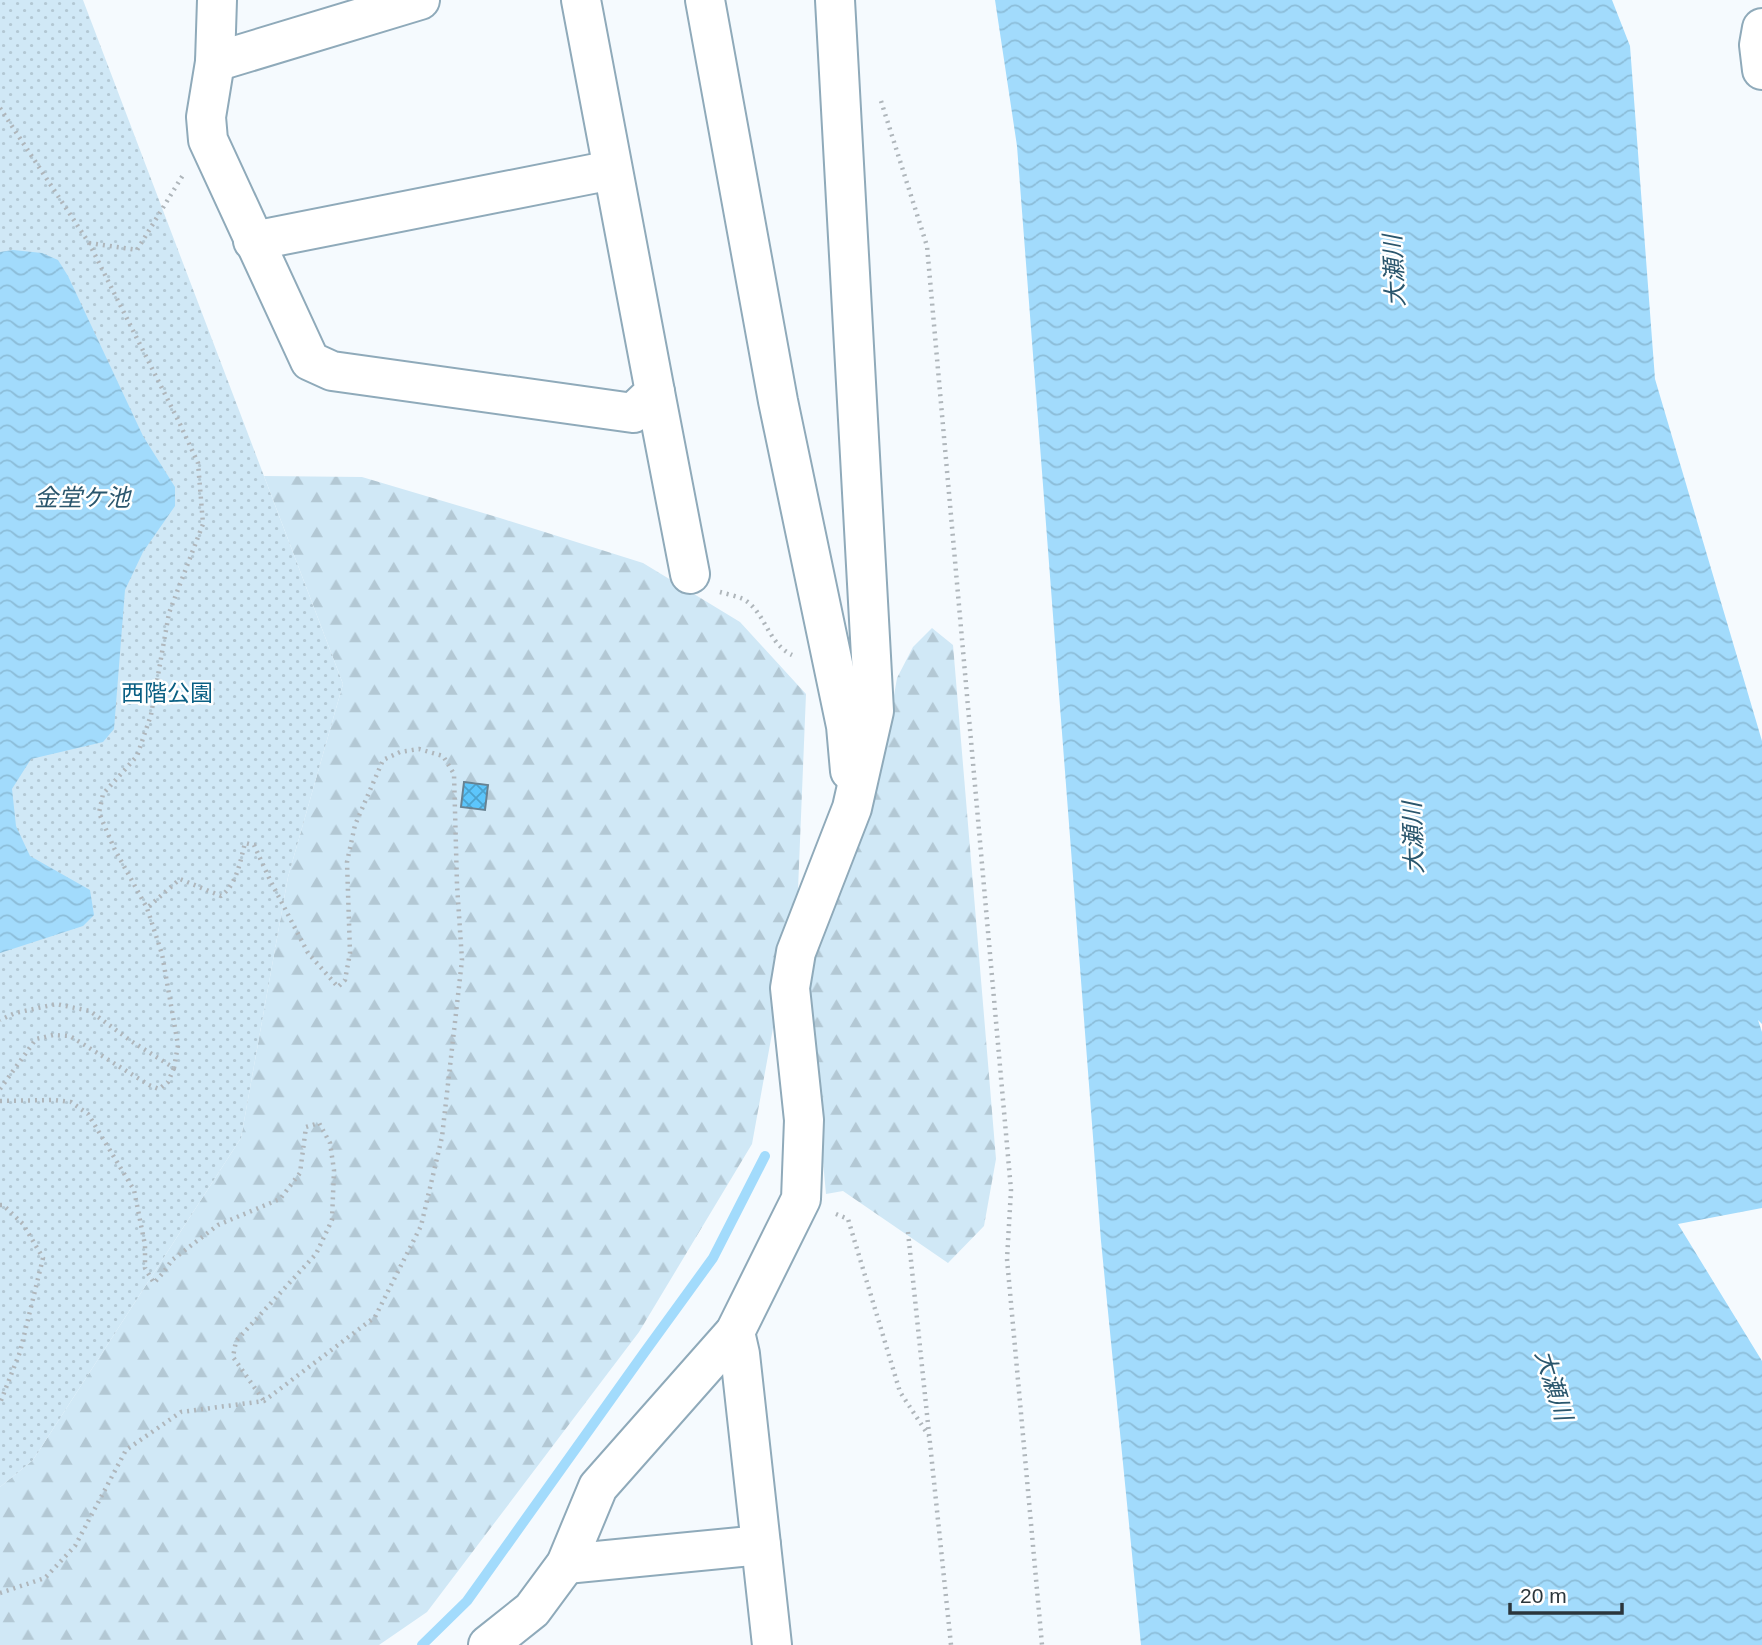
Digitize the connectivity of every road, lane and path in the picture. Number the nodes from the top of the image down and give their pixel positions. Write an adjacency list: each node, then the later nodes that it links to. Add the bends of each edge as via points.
1 (217, 0): 7 (street)
2 (420, 0): 7 (street)
3 (581, 0): 12 (street)
4 (705, 0): 17 (street, via 778,401)
5 (835, 0): 18 (street, via 874,710)
6 (1762, 28): 8 (street)
7 (215, 62): 11 (street, via 206,117)
8 (1762, 71)
9 (881, 100): 37 (path, via 927,246 1011,1190 1007,1259)
10 (0, 108): 14 (path)
11 (208, 140): 13 (street); 14 (path, via 137,250)
12 (612, 170): 13 (street); 15 (street)
13 (254, 241): 15 (street, via 310,361 332,371 633,413)
14 (89, 243): 19 (path, via 198,463 203,524 169,614 151,715 137,756 103,794 99,813)
15 (655, 392): 16 (street)
16 (690, 574): 17 (path, via 718,592 744,600 762,617 784,651)
17 (835, 673): 18 (street, via 846,726)
18 (852, 808): 24 (street, via 796,952 790,988 804,1120)
19 (147, 908): 21 (path, via 171,1000 178,1045); 28 (path, via 180,878 221,897 239,870 245,843 254,845 308,953 338,987 345,979 350,953 347,862 355,825 383,760 419,749 443,756 454,774 461,960 442,1137 421,1226 374,1317)
20 (0, 1020): 21 (path, via 56,1004 90,1011)
21 (174, 1068): 22 (path, via 168,1082 159,1088 70,1036 53,1035 36,1039)
22 (0, 1089)
23 (0, 1101): 28 (path, via 71,1102 88,1114 134,1190 145,1268 154,1283 172,1260 218,1225 280,1199 300,1173 306,1127 319,1123 330,1143 334,1170 332,1220 316,1254 236,1341 233,1357)
24 (801, 1199): 27 (street); 30 (path, via 848,1219 900,1392)
25 (0, 1205): 29 (path, via 23,1224 43,1258 20,1352)
26 (908, 1233): 30 (path)
27 (735, 1332): 31 (street); 32 (street, via 598,1487)
28 (264, 1401): 33 (path, via 181,1412 126,1450 75,1546 45,1578)
29 (0, 1403)
30 (929, 1437): 36 (path)
31 (761, 1545): 32 (street); 35 (street)
32 (566, 1564): 34 (street, via 532,1610)
33 (0, 1593)
34 (488, 1645)
35 (772, 1645)
36 (951, 1645)
37 (1042, 1645)

